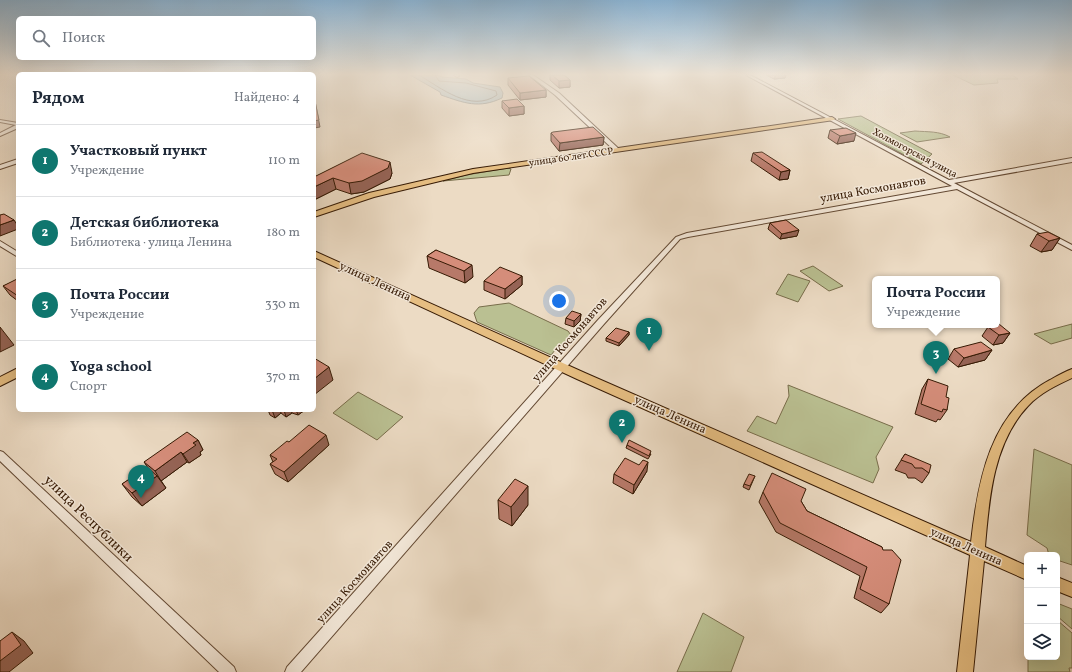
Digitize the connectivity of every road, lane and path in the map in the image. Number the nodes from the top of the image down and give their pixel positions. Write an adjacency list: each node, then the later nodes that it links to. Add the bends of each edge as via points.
1 (570, 106): 8 (street)
2 (808, 106): 3 (street, Холмогорская улица)
3 (832, 119): 8 (main road, улица 60 лет СССР); 12 (street, Холмогорская улица)
4 (0, 121): 5 (street)
5 (16, 125)
6 (16, 126): 7 (street)
7 (0, 135)
8 (617, 150): 14 (main road, улица 60 лет СССР, via 447,177 372,195)
9 (1072, 160): 12 (street)
10 (16, 162): 11 (street)
11 (0, 167)
12 (949, 182): 13 (street, Холмогорская улица)
13 (958, 187): 16 (street, Холмогорская улица); 19 (street, улица Космонавтов, via 680,237)
14 (316, 213)
15 (0, 243): 17 (street)
16 (1072, 248)
17 (16, 254)
18 (316, 255): 19 (main road, улица Ленина)
19 (562, 367): 24 (main road, улица Ленина); 29 (street, улица Космонавтов)
20 (16, 373): 22 (main road)
21 (1072, 373): 24 (main road, via 1034,395 1009,423 988,477)
22 (0, 382)
23 (0, 455): 28 (street, улица Республики)
24 (977, 552): 25 (main road, улица Ленина); 30 (main road)
25 (1024, 572)
26 (1060, 585): 27 (main road)
27 (1072, 590)
28 (229, 672)
29 (292, 672)
30 (965, 672)

